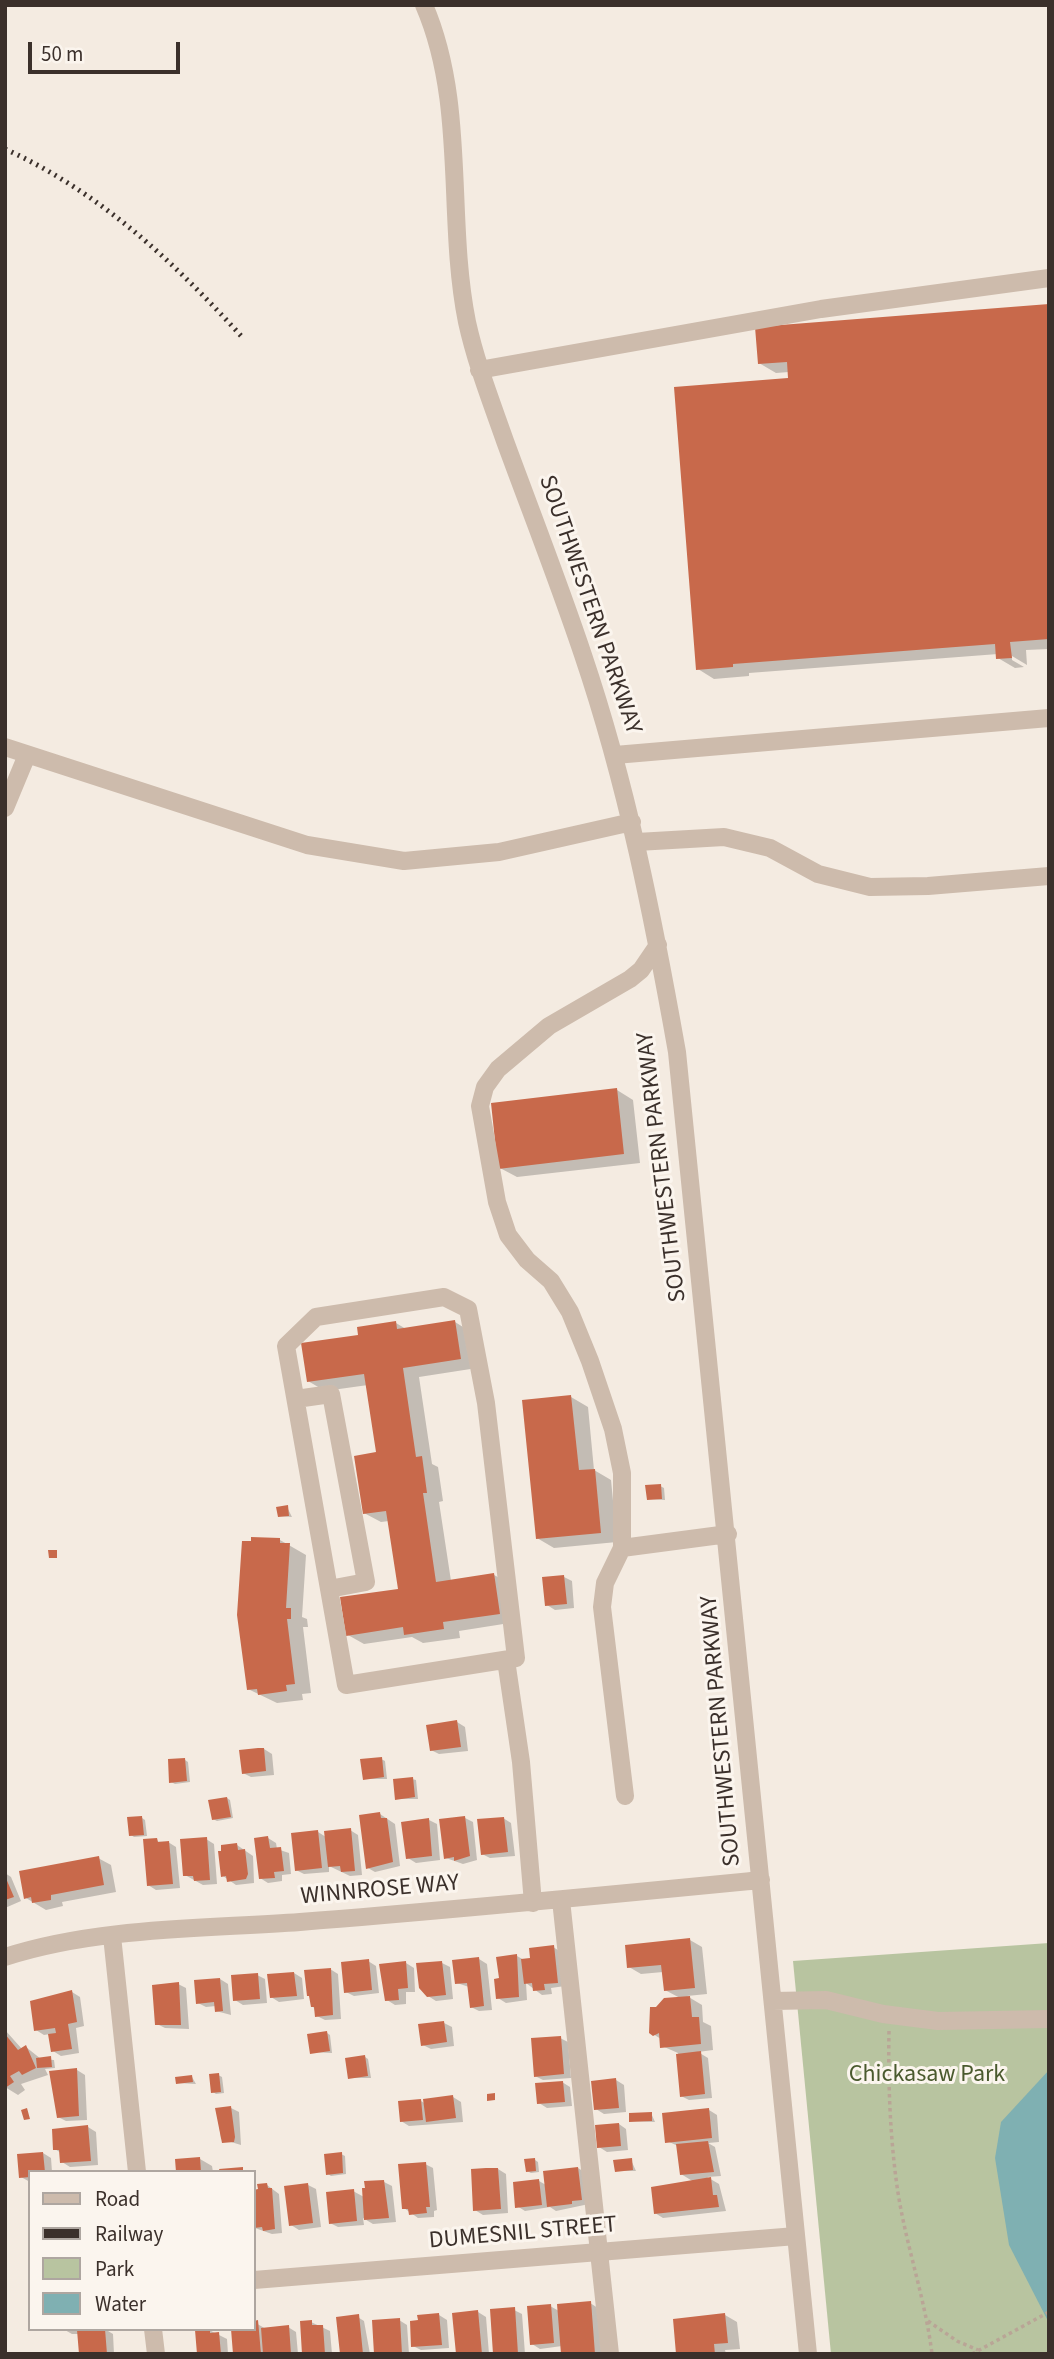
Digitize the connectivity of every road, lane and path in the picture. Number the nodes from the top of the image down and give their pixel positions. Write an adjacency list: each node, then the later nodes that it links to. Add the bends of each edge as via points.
1 (424, 5): 3 (street, SOUTHWESTERN PARKWAY, via 451,119 455,236)
2 (1049, 278): 3 (street, via 821,309)
3 (479, 370): 7 (street, SOUTHWESTERN PARKWAY)
4 (1049, 718): 7 (street)
5 (5, 747): 6 (street)
6 (27, 755): 8 (street); 9 (street, via 307,845 404,861 499,852)
7 (615, 755): 9 (street, SOUTHWESTERN PARKWAY)
8 (5, 808)
9 (632, 822): 10 (street, SOUTHWESTERN PARKWAY)
10 (637, 842): 11 (street, via 724,837 770,848 818,874 870,887); 12 (street, SOUTHWESTERN PARKWAY)
11 (1049, 876)
12 (658, 945): 14 (street, SOUTHWESTERN PARKWAY, via 678,1064); 15 (street, via 630,979 549,1026 498,1069 485,1087 480,1106 497,1202 508,1235 551,1281 570,1312 613,1429 622,1473)
13 (296, 1399): 16 (street); 16 (street, via 331,1394 366,1582); 17 (street, via 286,1346 316,1317 444,1297 468,1309 486,1403 516,1658)
14 (727, 1534): 15 (street); 19 (street, SOUTHWESTERN PARKWAY)
15 (622, 1548): 18 (street, via 605,1583 602,1607)
16 (329, 1589): 17 (street, via 346,1685)
17 (506, 1660): 21 (street, via 521,1762)
18 (625, 1796)
19 (761, 1880): 20 (street, WINNROSE WAY); 24 (street, SOUTHWESTERN PARKWAY)
20 (561, 1900): 21 (street, WINNROSE WAY); 29 (street)
21 (533, 1902): 22 (street, WINNROSE WAY)
22 (112, 1936): 23 (street, WINNROSE WAY); 27 (street)
23 (5, 1956)
24 (773, 2001): 25 (street, via 826,2000); 28 (street, SOUTHWESTERN PARKWAY)
25 (892, 2015): 26 (street, via 938,2021); 32 (path, via 890,2087 897,2185)
26 (1049, 2020)
27 (137, 2170)
28 (796, 2236): 29 (street, DUMESNIL STREET); 37 (street, SOUTHWESTERN PARKWAY)
29 (600, 2253): 30 (street, DUMESNIL STREET); 36 (street)
30 (256, 2280)
31 (1049, 2312): 34 (path)
32 (928, 2321): 34 (path); 38 (path)
33 (153, 2331): 35 (street)
34 (978, 2350): 39 (path)
35 (156, 2354)
36 (610, 2354)
37 (808, 2354)
38 (932, 2354)
39 (972, 2354)

